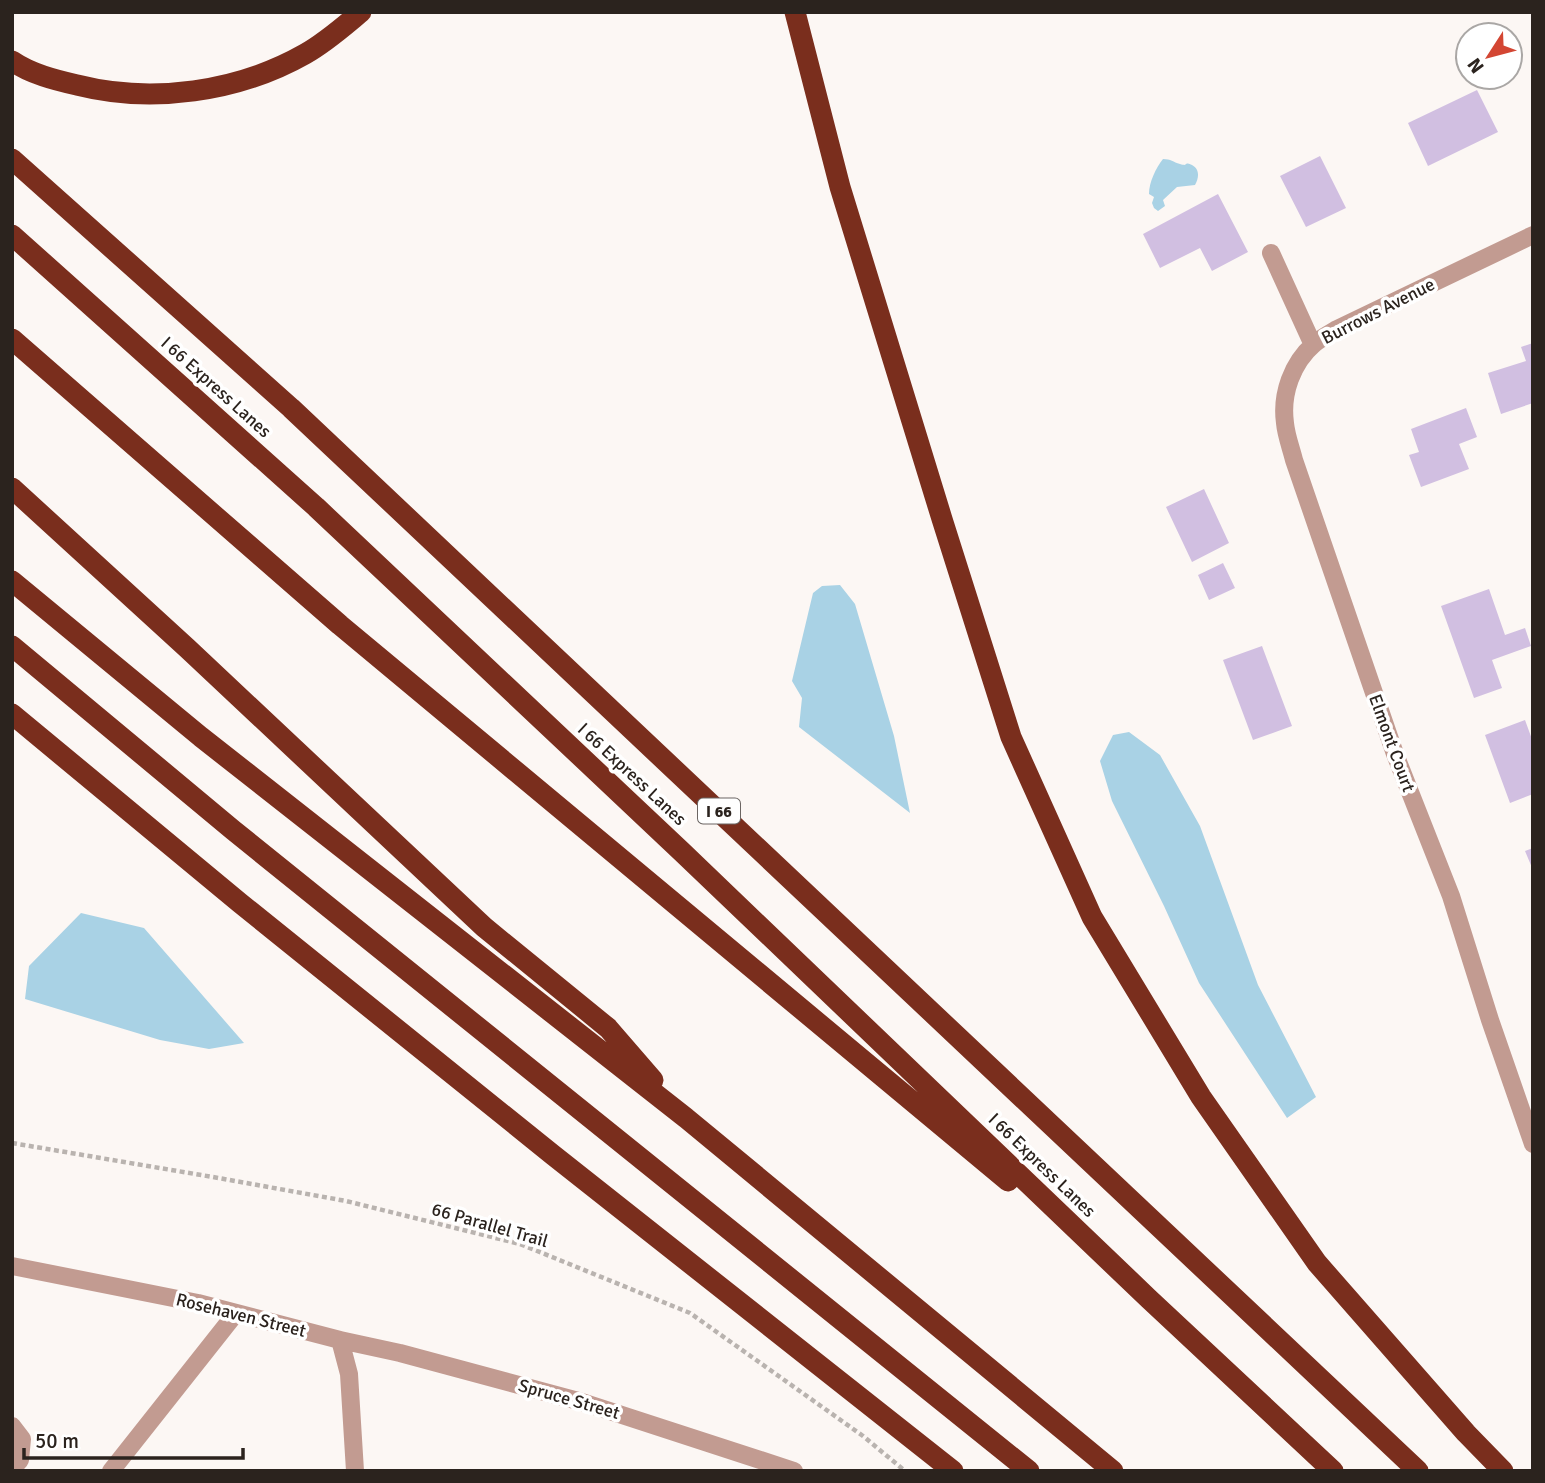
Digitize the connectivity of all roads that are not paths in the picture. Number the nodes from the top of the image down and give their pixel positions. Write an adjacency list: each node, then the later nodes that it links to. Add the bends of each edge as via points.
1 (361, 12): 3 (highway, via 328,39 283,65 225,85 193,90 101,91)
2 (795, 12): 32 (highway, via 839,187 1011,737 1092,917 1201,1097 1317,1263)
3 (12, 61)
4 (12, 159): 31 (highway, I 66, via 292,408)
5 (12, 235): 19 (highway, I 66 Express Lanes, via 326,517)
6 (1533, 235): 9 (street, Burrows Avenue, via 1337,329)
7 (1271, 253): 9 (street, Burrows Avenue)
8 (12, 339): 19 (highway, via 340,625)
9 (1313, 345): 17 (street, Elmont Court, via 1298,361 1284,399 1284,422 1294,460 1395,754 1451,896)
10 (12, 488): 16 (highway, via 484,927 608,1028)
11 (12, 581): 16 (highway, via 212,745)
12 (12, 646): 28 (highway, via 233,830)
13 (12, 714): 15 (highway)
14 (12, 734): 15 (highway)
15 (240, 903): 27 (highway)
16 (686, 1118): 29 (highway)
17 (1533, 1144)
18 (12, 1266): 20 (street, Rosehaven Street)
19 (1149, 1299): 30 (highway, I 66 Express Lanes)
20 (236, 1313): 21 (street, Rosehaven Street); 24 (street)
21 (340, 1340): 25 (street, via 349,1374); 26 (street, Spruce Street, via 582,1402)
22 (12, 1426): 23 (street, via 22,1439 20,1460)
23 (12, 1469)
24 (111, 1471)
25 (355, 1471)
26 (794, 1471)
27 (953, 1471)
28 (1028, 1471)
29 (1113, 1471)
30 (1334, 1471)
31 (1418, 1471)
32 (1503, 1471)

